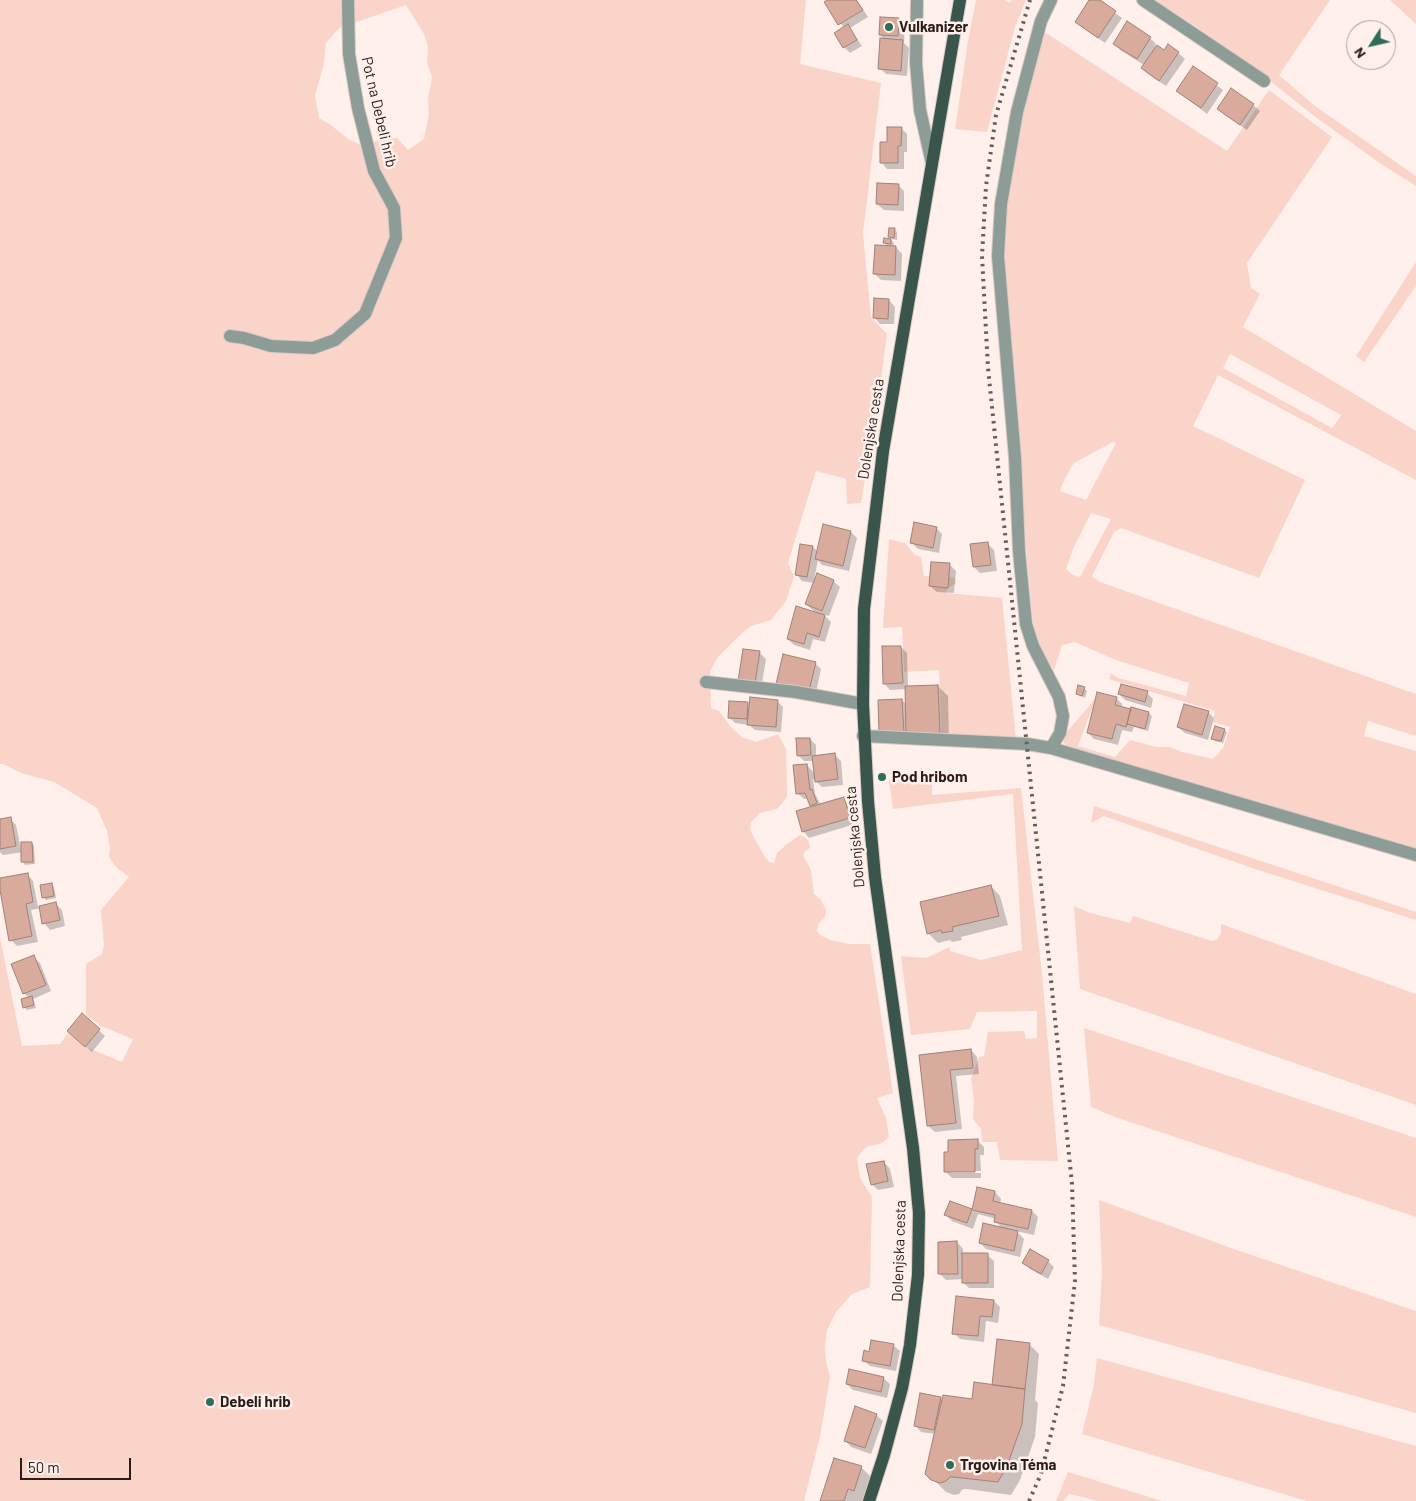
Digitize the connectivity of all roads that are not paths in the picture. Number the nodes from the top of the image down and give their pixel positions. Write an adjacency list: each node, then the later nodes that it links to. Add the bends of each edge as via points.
1 (348, 0): 8 (street, Pot na Debeli hrib, via 348,54 358,108 374,171 394,208 396,238 365,314 335,340 313,348 271,346)
2 (917, 0): 7 (street, Dolenjska cesta, via 920,110)
3 (960, 0): 7 (main road, Dolenjska cesta)
4 (1051, 0): 12 (street, via 1041,21 1017,112 1001,204 998,256 1026,624 1033,646 1059,697 1063,716 1060,733)
5 (1143, 0): 6 (street)
6 (1264, 81)
7 (932, 166): 10 (main road, Dolenjska cesta, via 879,478 864,608)
8 (230, 336)
9 (706, 682): 10 (street, via 796,692)
10 (862, 704): 11 (main road, Dolenjska cesta)
11 (863, 736): 12 (street); 14 (main road, Dolenjska cesta, via 875,877 919,1213 918,1275 908,1354 902,1388)
12 (1051, 748): 13 (street)
13 (1416, 854)
14 (869, 1501)

